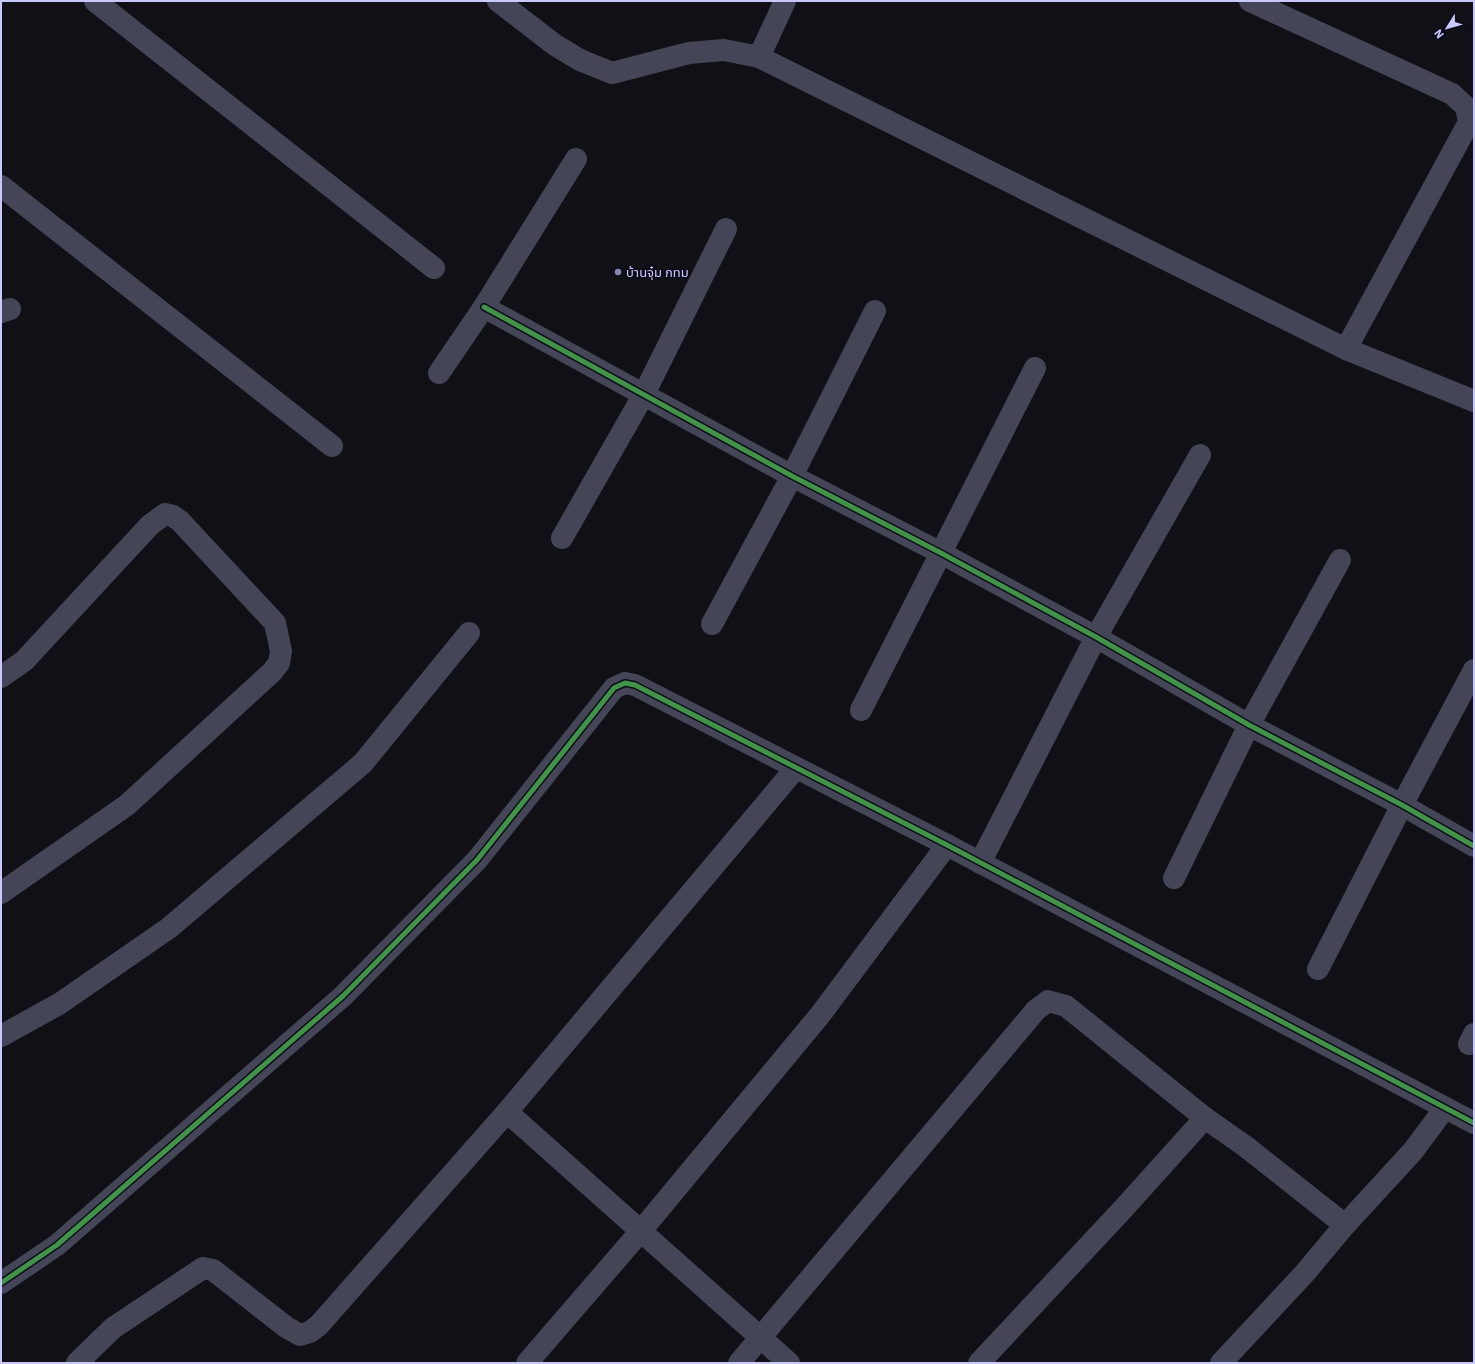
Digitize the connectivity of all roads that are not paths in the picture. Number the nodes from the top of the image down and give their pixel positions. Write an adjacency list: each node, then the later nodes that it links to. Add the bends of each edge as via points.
1 (95, 1): 9 (street)
2 (498, 1): 5 (street, via 562,49 580,60 612,73 689,53 724,50)
3 (785, 1): 5 (street)
4 (1250, 1): 12 (street, via 1452,94 1466,107 1469,122)
5 (758, 57): 12 (street)
6 (576, 159): 10 (street)
7 (1, 186): 17 (street)
8 (726, 229): 15 (street)
9 (434, 268)
10 (484, 307): 14 (street); 15 (street)
11 (875, 311): 19 (street)
12 (1346, 349): 16 (street)
13 (1035, 368): 21 (street)
14 (439, 373)
15 (644, 394): 19 (street); 20 (street)
16 (1474, 401)
17 (332, 446)
18 (1200, 455): 25 (street)
19 (792, 476): 21 (street); 23 (street)
20 (562, 538)
21 (941, 553): 25 (street); 28 (street)
22 (1340, 560): 29 (street)
23 (712, 624)
24 (469, 634): 38 (street, via 363,763 169,928 59,1004)
25 (1096, 637): 29 (street); 34 (street)
26 (1474, 670): 31 (street)
27 (1, 677): 36 (street, via 24,661 150,525 165,514 180,521 275,623 282,651 279,662 272,672 127,805)
28 (861, 710)
29 (1249, 725): 31 (street); 35 (street)
30 (796, 768): 32 (street); 40 (street); 45 (street, via 635,685 624,683 614,688 477,860 343,996 57,1245)
31 (1402, 805): 33 (street); 37 (street)
32 (947, 846): 34 (street); 44 (street, via 820,1015)
33 (1474, 846)
34 (980, 862): 39 (street)
35 (1174, 878)
36 (1, 892)
37 (1318, 969)
38 (1, 1036)
39 (1445, 1108): 42 (street); 43 (street, via 1413,1151)
40 (507, 1112): 44 (street); 47 (street, via 310,1332 300,1335 286,1327 213,1270 203,1268 113,1328)
41 (1205, 1118): 43 (street, via 1245,1146); 46 (street, via 1066,1006 1048,1001 1036,1010); 51 (street)
42 (1474, 1123)
43 (1345, 1225): 52 (street, via 1304,1274)
44 (640, 1232): 46 (street); 48 (street)
45 (1, 1283)
46 (761, 1338): 49 (street); 50 (street)
47 (77, 1363)
48 (527, 1363)
49 (739, 1363)
50 (788, 1363)
51 (980, 1363)
52 (1221, 1363)

